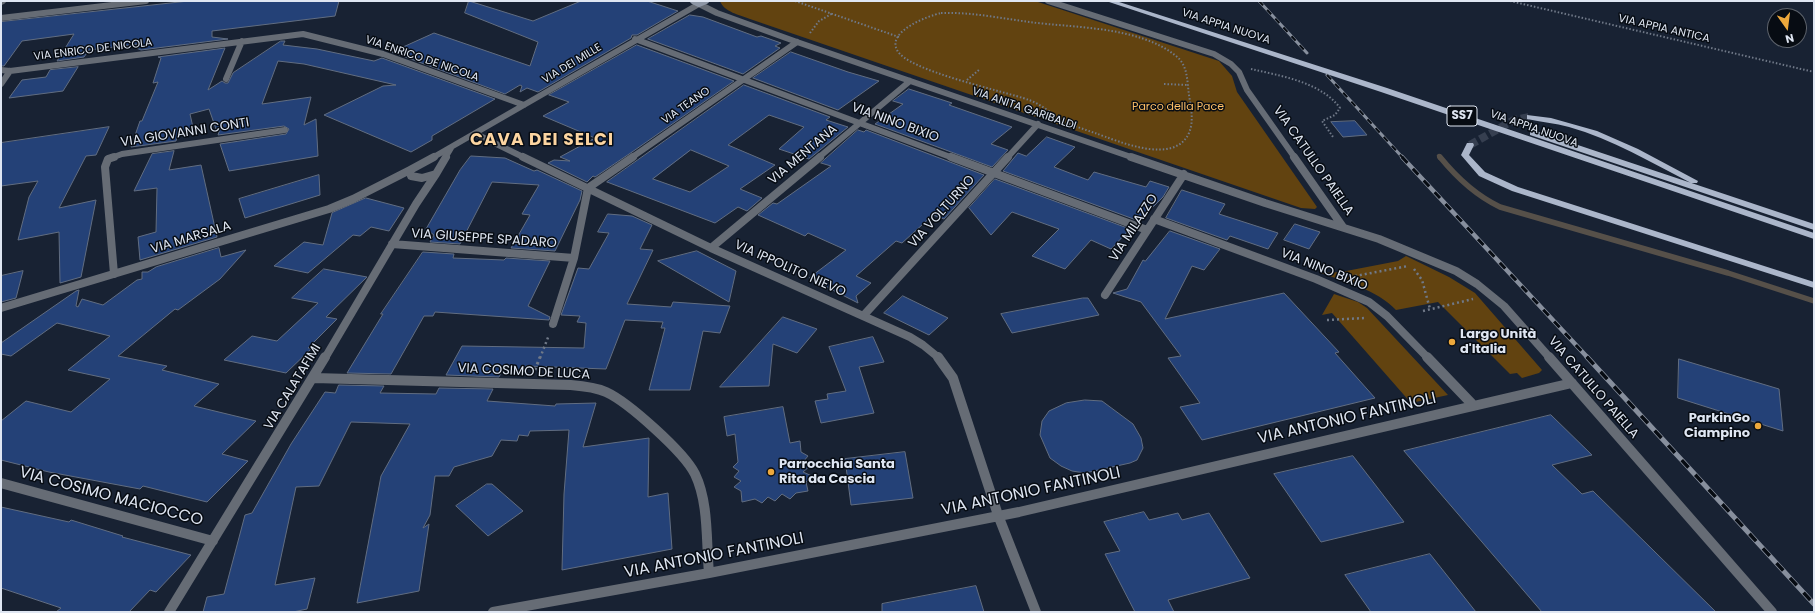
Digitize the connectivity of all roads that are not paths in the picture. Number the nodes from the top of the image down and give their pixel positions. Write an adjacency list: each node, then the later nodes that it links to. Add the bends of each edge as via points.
1 (146, 1): 7 (street)
2 (693, 1): 6 (street)
3 (1048, 1): 35 (street, VIA CATULLO PAIELLA, via 1214,54 1236,66 1247,90)
4 (1109, 1): 37 (main road, VIA APPIA NUOVA / SS7, via 1384,90)
5 (1129, 1): 32 (main road, VIA APPIA NUOVA / SS7, via 1392,85)
6 (702, 3): 8 (street, VIA DEI MILLE); 10 (street, VIA ANITA GARIBALDI, via 717,13)
7 (1, 18)
8 (635, 39): 14 (street, VIA NINO BIXIO); 17 (street, VIA DEI MILLE)
9 (242, 41): 12 (street, VIA ENRICO DE NICOLA); 13 (street); 17 (street, VIA ENRICO DE NICOLA, via 293,35 314,36 384,54)
10 (797, 42): 14 (street, VIA TEANO); 15 (street, VIA ANITA GARIBALDI)
11 (1, 70): 12 (street, VIA ENRICO DE NICOLA)
12 (10, 71): 16 (street)
13 (226, 79)
14 (741, 80): 19 (street, VIA NINO BIXIO); 31 (street, VIA TEANO)
15 (910, 80): 19 (street, VIA MENTANA); 20 (street, VIA ANITA GARIBALDI)
16 (1, 84)
17 (524, 105): 22 (street, VIA DEI MILLE)
18 (1530, 117): 32 (main road, via 1550,118 1580,127)
19 (859, 123): 26 (street, VIA NINO BIXIO); 39 (street, VIA MENTANA)
20 (1038, 124): 26 (street, VIA VOLTURNO); 28 (street, VIA ANITA GARIBALDI)
21 (285, 130): 41 (street, VIA GIOVANNI CONTI, via 122,154 108,159 105,167)
22 (476, 134): 24 (street, VIA DEI MILLE); 31 (street, VIA IPPOLITO NIEVO)
23 (1470, 145): 42 (main road, via 1466,155 1482,174 1515,189)
24 (451, 148): 25 (street, VIA DEI MILLE); 27 (street)
25 (410, 170): 29 (street, via 411,176); 30 (street, VIA MARSALA)
26 (993, 173): 36 (street, VIA NINO BIXIO); 45 (street, VIA VOLTURNO)
27 (436, 174): 29 (street); 38 (street, VIA CALATAFIMI)
28 (1184, 174): 33 (street, VIA MILAZZO); 35 (street, VIA ANITA GARIBALDI)
29 (415, 178): 30 (street, VIA MARSALA)
30 (385, 184): 41 (street, VIA MARSALA, via 322,211)
31 (588, 188): 39 (street, VIA IPPOLITO NIEVO); 40 (street)
32 (1726, 197): 34 (main road, VIA APPIA NUOVA / SS7)
33 (1154, 219): 36 (street, VIA MILAZZO); 49 (street, VIA NINO BIXIO, via 1360,297 1387,316)
34 (1814, 227)
35 (1343, 228): 48 (street, VIA CATULLO PAIELLA, via 1379,239 1438,263 1470,280 1492,295 1510,313)
36 (1147, 230): 43 (street, VIA MILAZZO)
37 (1814, 236)
38 (392, 244): 40 (street, VIA GIUSEPPE SPADARO); 47 (street, VIA CALATAFIMI)
39 (711, 248): 45 (street, VIA IPPOLITO NIEVO)
40 (574, 258): 46 (street)
41 (114, 274): 44 (street, VIA MARSALA)
42 (1814, 285)
43 (1105, 294)
44 (1, 308)
45 (864, 315): 51 (street, VIA IPPOLITO NIEVO, via 917,340 944,363 956,384)
46 (553, 324)
47 (314, 378): 52 (street, VIA CALATAFIMI); 53 (street, VIA COSIMO DE LUCA, via 529,383 584,386 609,394 682,455 694,472 700,487)
48 (1572, 383): 49 (street, VIA ANTONIO FANTINOLI); 57 (street, VIA CATULLO PAIELLA)
49 (1473, 405): 51 (street, VIA ANTONIO FANTINOLI)
50 (1, 483): 52 (street, VIA COSIMO MACIOCCO)
51 (998, 516): 53 (street, VIA ANTONIO FANTINOLI); 56 (street, VIA IPPOLITO NIEVO)
52 (213, 541): 54 (street, VIA CALATAFIMI)
53 (709, 573): 55 (street, VIA ANTONIO FANTINOLI)
54 (169, 612)
55 (493, 612)
56 (1036, 612)
57 (1772, 612)

